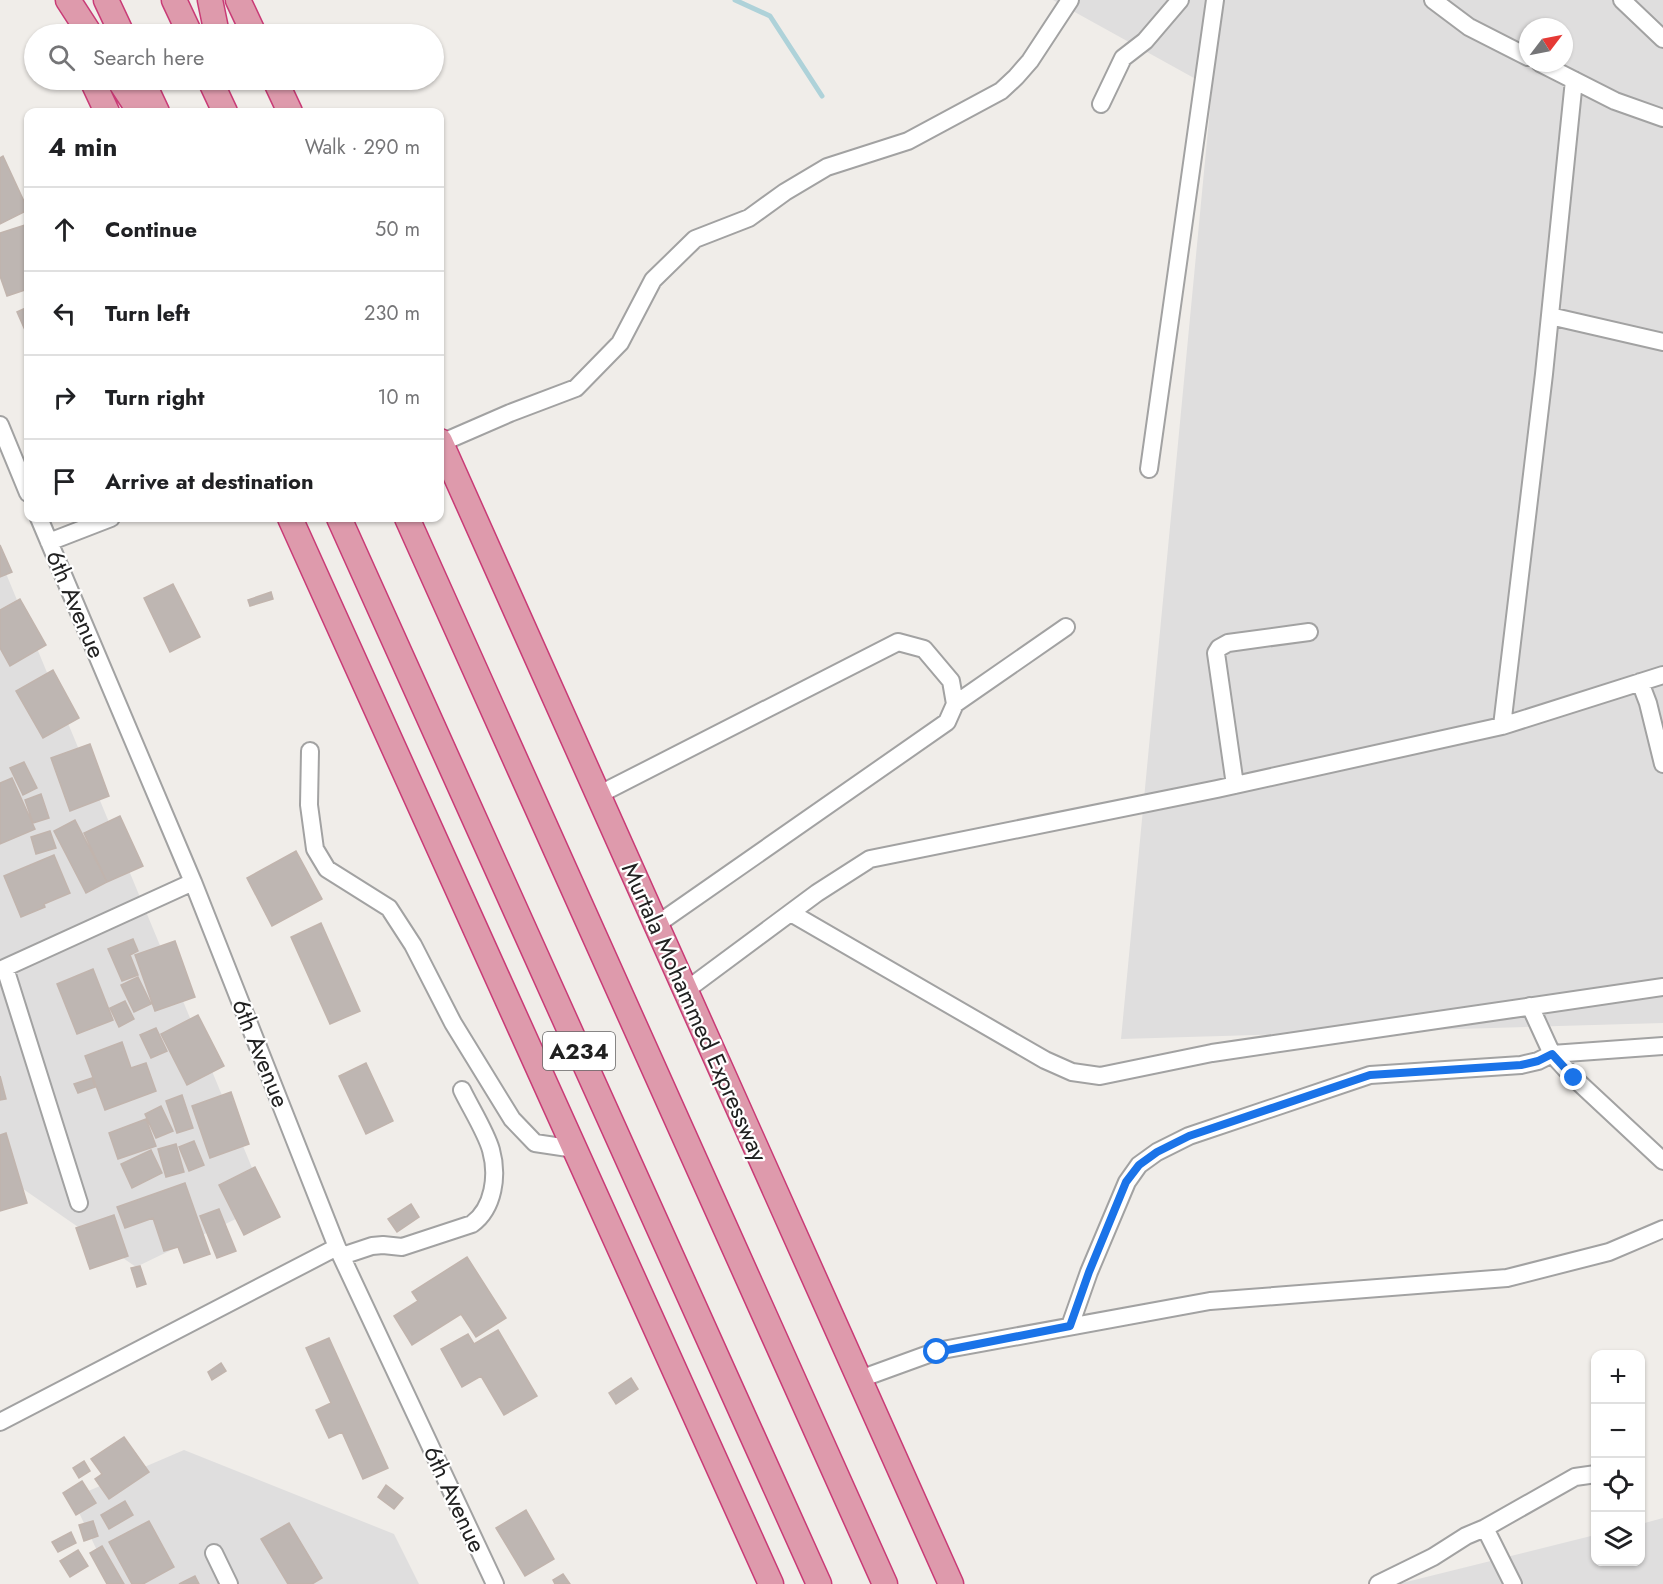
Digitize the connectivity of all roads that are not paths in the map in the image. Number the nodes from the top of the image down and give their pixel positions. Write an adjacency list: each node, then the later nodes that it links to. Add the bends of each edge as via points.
1 (56, 0): 12 (highway)
2 (68, 0): 13 (highway)
3 (106, 0): 14 (highway)
4 (174, 0): 15 (highway)
5 (210, 0): 16 (highway)
6 (238, 0): 17 (highway)
7 (1070, 0): 39 (street, via 1030,61 1001,91 908,141 827,166 749,218 696,239 653,280 620,344 576,388)
8 (1180, 0): 28 (street, via 1145,41 1123,58)
9 (1215, 0): 41 (street)
10 (1433, 0): 19 (street, via 1469,27)
11 (1622, 0): 18 (street)
12 (67, 24)
13 (84, 24)
14 (117, 24)
15 (185, 24)
16 (215, 24)
17 (249, 24)
18 (1663, 39)
19 (1519, 52)
20 (1558, 72): 21 (street)
21 (1574, 80): 35 (street); 36 (street)
22 (97, 90): 29 (highway)
23 (126, 90): 30 (highway)
24 (147, 90): 31 (highway)
25 (215, 90): 32 (highway)
26 (229, 90): 33 (highway)
27 (280, 90): 34 (highway)
28 (1101, 104)
29 (105, 108)
30 (137, 108)
31 (155, 108)
32 (223, 108)
33 (233, 108)
34 (288, 108)
35 (1663, 118)
36 (1550, 316): 37 (street); 54 (street)
37 (1663, 342)
38 (0, 425): 42 (street)
39 (444, 440)
40 (444, 451): 58 (highway, Murtala Mohammed Expressway)
41 (1149, 469)
42 (24, 483)
43 (41, 522): 48 (street, 6th Avenue)
44 (101, 522): 48 (street)
45 (292, 522): 69 (highway)
46 (341, 522): 83 (highway, A234)
47 (409, 522): 84 (highway, A234)
48 (50, 542): 59 (street, 6th Avenue)
49 (1066, 627): 53 (street)
50 (1309, 632): 57 (street, via 1227,643 1216,653)
51 (1663, 675): 52 (street)
52 (1640, 682): 54 (street); 56 (street)
53 (955, 704): 58 (street, via 951,681 940,667 924,650 898,642); 61 (street, via 947,722)
54 (1502, 726): 57 (street)
55 (310, 751): 69 (street, via 309,804 315,849 327,869 389,908 512,1119 535,1143)
56 (1663, 764)
57 (1234, 785): 60 (street, via 870,859)
58 (598, 795): 61 (highway, Murtala Mohammed Expressway)
59 (193, 882): 62 (street); 73 (street, 6th Avenue)
60 (790, 913): 64 (street); 65 (street, via 1045,1060 1072,1072 1100,1076 1212,1053)
61 (656, 925): 64 (highway, Murtala Mohammed Expressway)
62 (3, 969): 71 (street)
63 (1663, 987): 65 (street)
64 (686, 990): 75 (highway, Murtala Mohammed Expressway)
65 (1530, 1006): 67 (street)
66 (1663, 1046): 67 (street)
67 (1552, 1054): 70 (street); 74 (street, via 1521,1065 1370,1075 1189,1136 1157,1152 1139,1165 1126,1182)
68 (462, 1090): 73 (street, via 491,1150 495,1179 481,1218 402,1247 383,1245)
69 (574, 1149): 82 (highway)
70 (1663, 1161)
71 (79, 1203)
72 (1663, 1229): 74 (street, via 1609,1252 1507,1278 1210,1301)
73 (340, 1251): 76 (street); 81 (street, 6th Avenue)
74 (1070, 1326): 75 (street, via 937,1352)
75 (860, 1379): 85 (highway, Murtala Mohammed Expressway)
76 (0, 1422)
77 (1591, 1475): 78 (street, via 1575,1477)
78 (1485, 1528): 86 (street); 87 (street)
79 (214, 1553): 80 (street)
80 (229, 1584)
81 (495, 1584)
82 (771, 1584)
83 (819, 1584)
84 (885, 1584)
85 (951, 1584)
86 (1378, 1584)
87 (1513, 1584)

